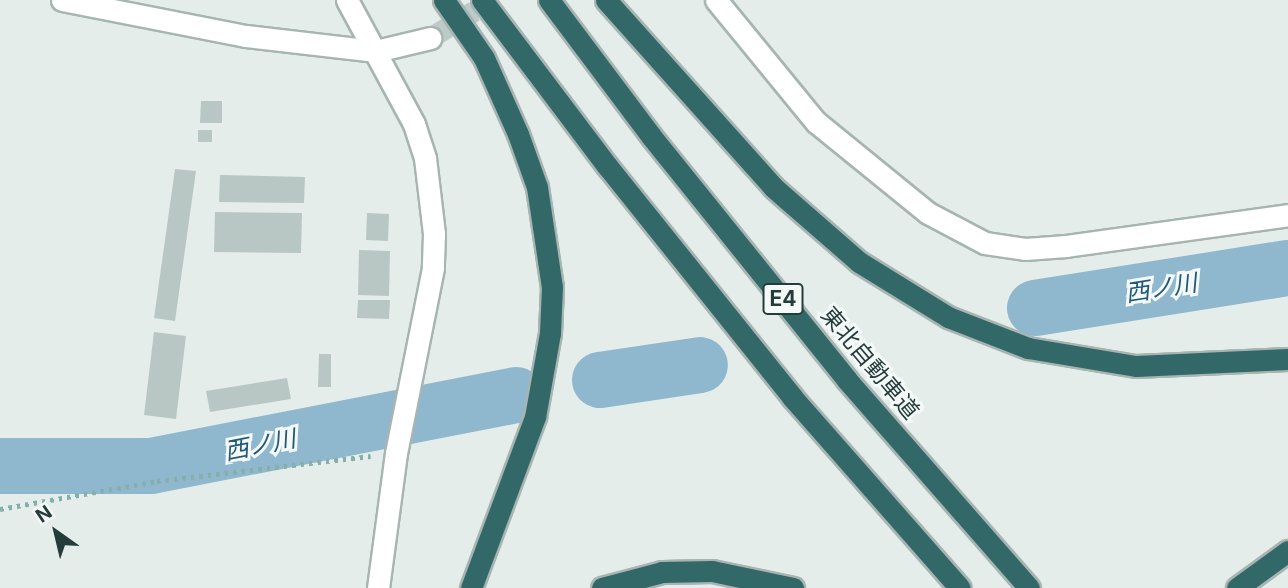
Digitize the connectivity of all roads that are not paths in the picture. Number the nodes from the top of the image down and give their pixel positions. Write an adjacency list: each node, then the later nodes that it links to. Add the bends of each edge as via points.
1 (62, 0): 9 (street, via 246,36)
2 (347, 0): 9 (street)
3 (444, 0): 14 (highway, via 484,58 518,134 537,187 552,287 550,333 535,417)
4 (482, 0): 17 (highway, E4, via 792,397)
5 (549, 0): 18 (highway, 東北自動車道 / E4, via 651,136 848,380)
6 (606, 0): 11 (highway, via 773,187 859,262 948,317 1028,348 1136,366)
7 (716, 0): 10 (street, via 816,122 929,213 985,243 1025,249 1066,246)
8 (430, 38): 9 (street)
9 (376, 51): 13 (street, via 414,124 430,193 433,268 396,453)
10 (1288, 215)
11 (1288, 359)
12 (1288, 551): 19 (highway)
13 (378, 588)
14 (471, 588)
15 (602, 588): 16 (highway, via 662,572 712,571)
16 (793, 588)
17 (960, 588)
18 (1029, 588)
19 (1237, 588)

